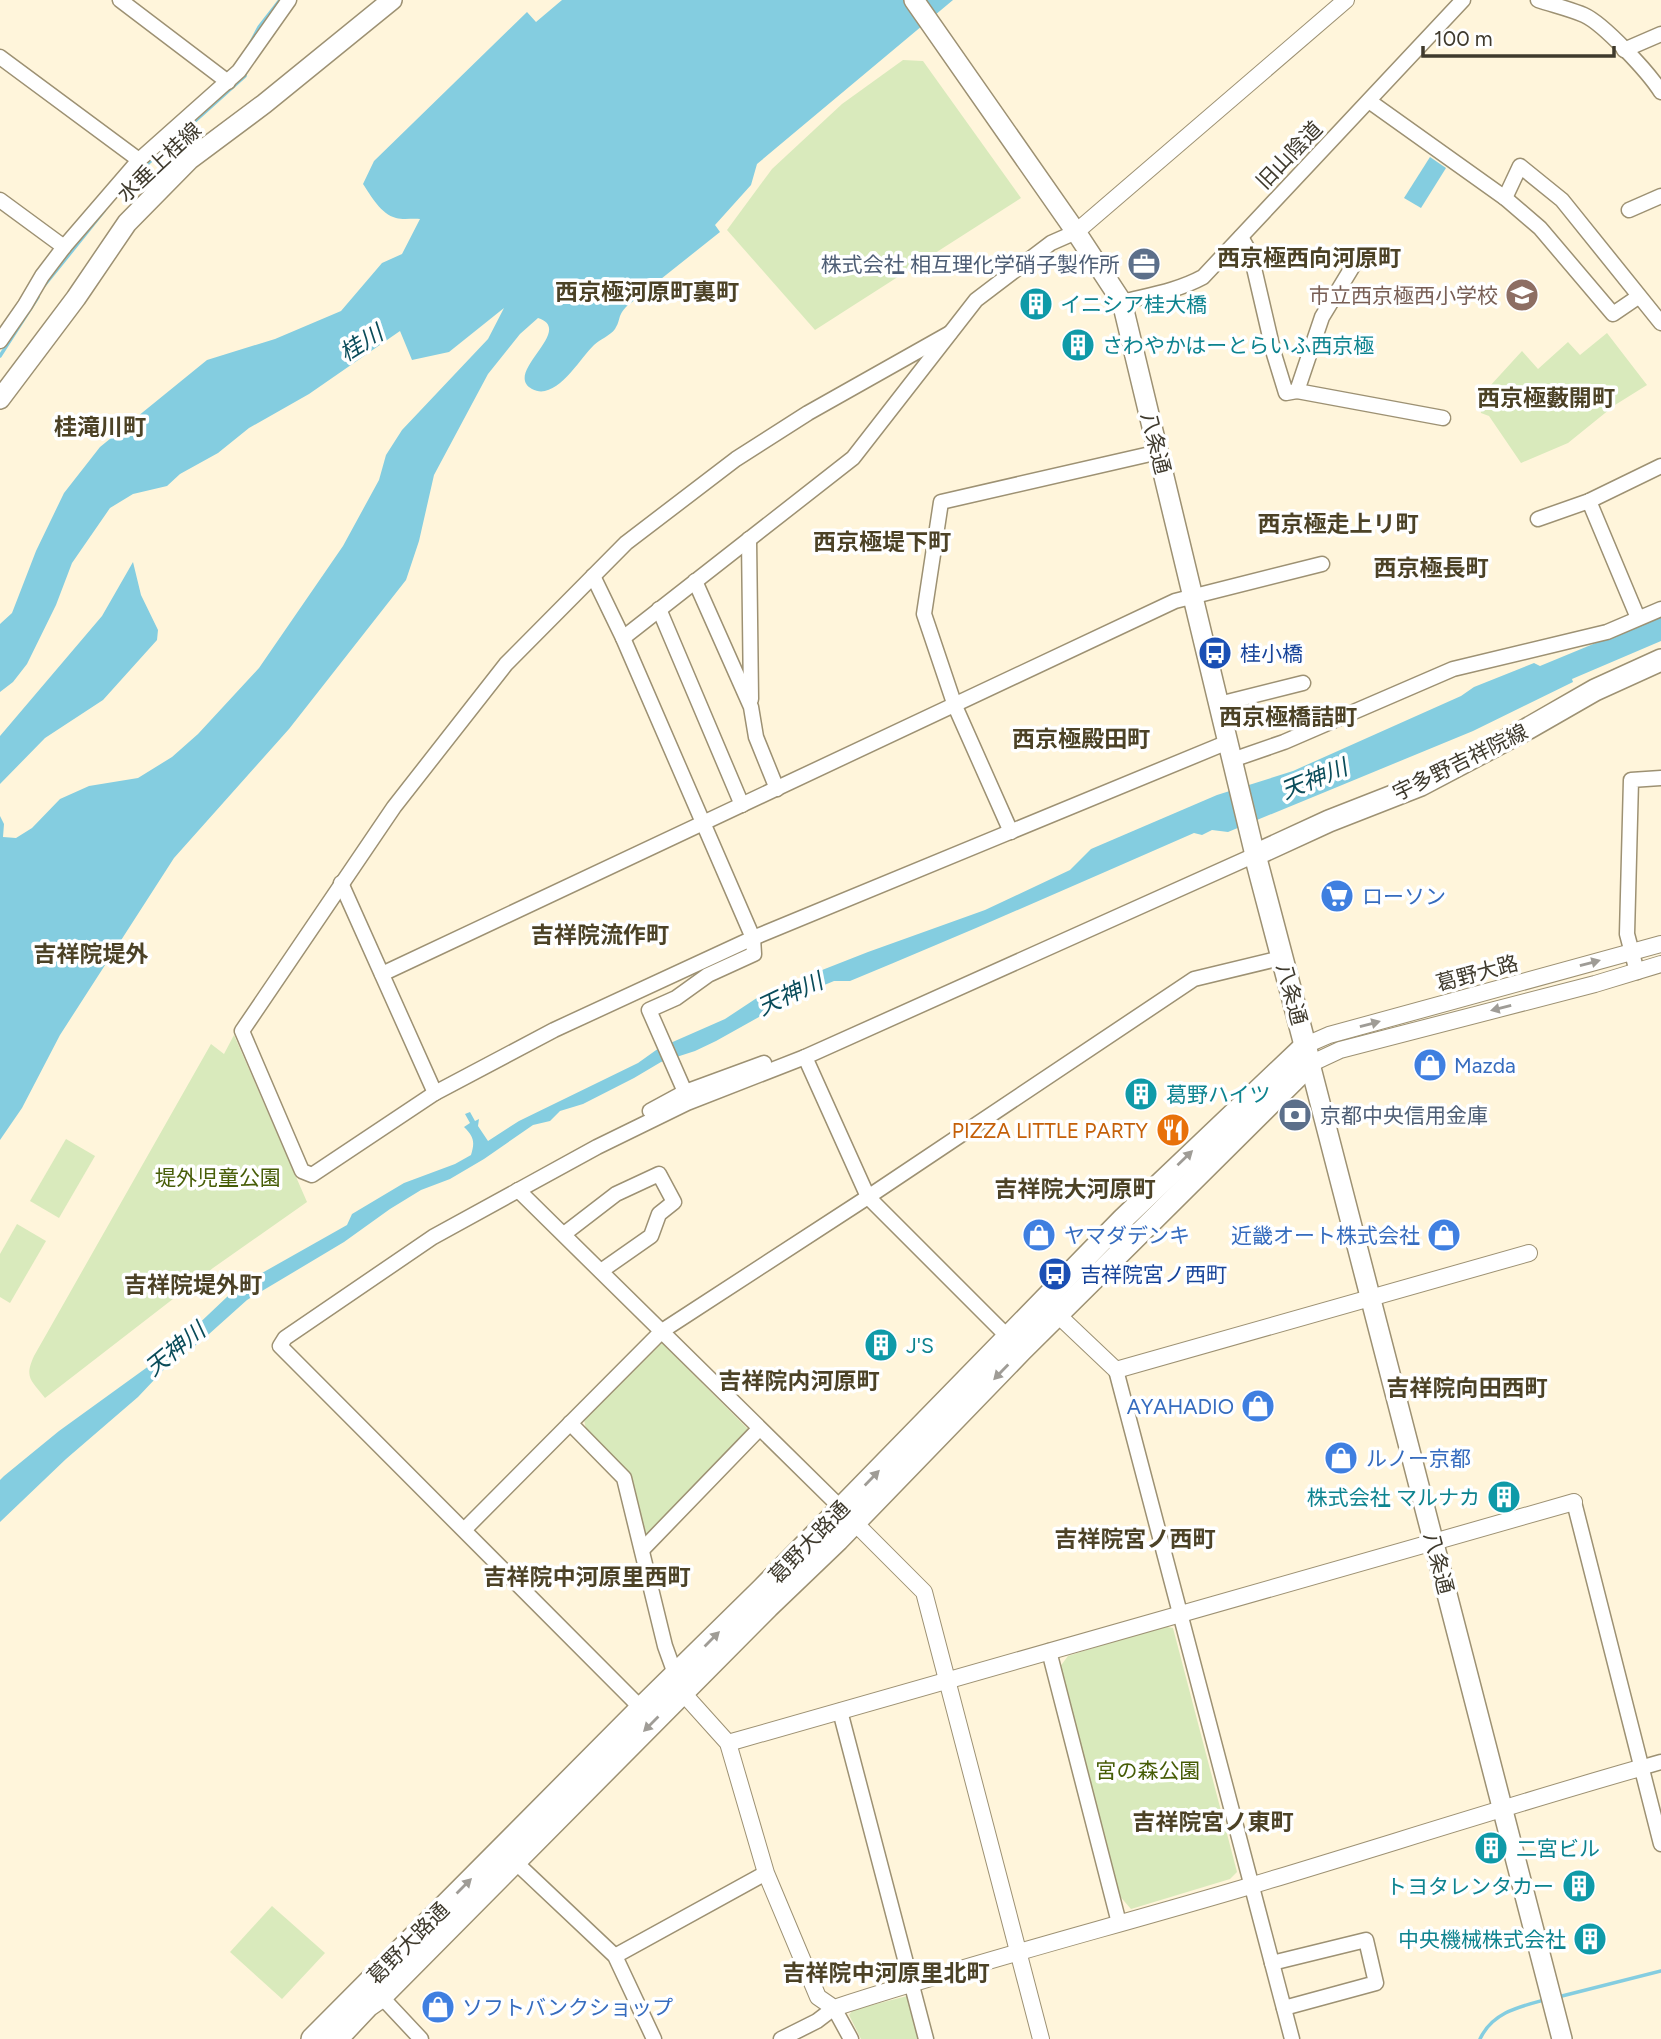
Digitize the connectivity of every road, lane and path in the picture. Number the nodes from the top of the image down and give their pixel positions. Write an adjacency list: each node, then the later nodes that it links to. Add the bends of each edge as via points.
1 (120, 0): 12 (street)
2 (289, 0): 12 (street)
3 (392, 0): 30 (main road, 水垂上桂線, via 189,160 127,223)
4 (914, 0): 20 (main road, 八条通)
5 (1346, 0): 20 (street)
6 (1463, 0): 14 (street, 旧山陰道)
7 (1538, 0): 8 (street)
8 (1580, 6): 10 (street)
9 (1661, 34): 10 (street)
10 (1624, 50): 13 (street)
11 (0, 57): 15 (street)
12 (228, 82): 15 (street)
13 (1661, 92)
14 (1369, 101): 17 (street); 21 (street, 旧山陰道)
15 (139, 160): 22 (street)
16 (1661, 196): 19 (street)
17 (1505, 198): 24 (street, via 1540,228 1613,314); 24 (street, via 1520,166 1562,200)
18 (0, 200): 22 (street)
19 (1629, 210)
20 (1072, 227): 25 (main road, 八条通); 27 (street, via 976,300)
21 (1241, 237): 25 (street, 旧山陰道, via 1203,276 1186,286); 29 (street, via 1251,255 1286,393)
22 (64, 247): 28 (street)
23 (1356, 261): 29 (street, via 1322,317)
24 (1638, 297): 26 (street)
25 (1122, 302): 32 (main road, 八条通)
26 (1661, 323)
27 (950, 333): 36 (street, via 853,458); 38 (street, via 828,400 736,459 626,543)
28 (0, 341)
29 (1297, 391): 31 (street)
30 (0, 399)
31 (1443, 418)
32 (1159, 452): 40 (main road, 八条通); 48 (street, via 941,502 924,614)
33 (1661, 466): 34 (street)
34 (1589, 501): 35 (street); 43 (street)
35 (1538, 519)
36 (748, 539): 39 (street); 49 (street)
37 (1321, 564): 40 (street)
38 (593, 576): 44 (street); 57 (street, via 506,664)
39 (695, 581): 41 (street); 49 (street)
40 (1193, 596): 47 (main road, 八条通); 48 (street, via 1133,619)
41 (659, 609): 44 (street); 53 (street)
42 (1661, 609): 43 (street)
43 (1638, 618): 50 (street, via 1606,632 1453,668 1284,742)
44 (623, 638): 54 (street)
45 (1661, 660): 56 (main road, 宇多野吉祥院線, via 1595,690 1421,785)
46 (1303, 683): 47 (street)
47 (1219, 704): 50 (main road, 八条通)
48 (955, 706): 52 (street); 55 (street)
49 (751, 707): 52 (street)
50 (1231, 757): 55 (street); 56 (main road, 八条通)
51 (1661, 778): 60 (street, via 1631,780 1627,934)
52 (777, 789): 53 (street)
53 (742, 805): 54 (street)
54 (703, 823): 58 (street); 64 (street)
55 (1011, 832): 58 (street)
56 (1253, 847): 61 (main road, 八条通); 66 (street)
57 (341, 883): 64 (street); 68 (street, via 242,1031 302,1171 312,1175)
58 (753, 938): 67 (street, via 754,954 649,1010); 68 (street, via 554,1031)
59 (1661, 944): 60 (street, 葛野大路)
60 (1631, 952): 63 (street); 65 (street, 葛野大路, one-way to 60, via 1329,1035)
61 (1281, 958): 65 (main road, 八条通); 73 (street, via 1194,979)
62 (1661, 964): 63 (street, 葛野大路)
63 (1637, 972): 65 (street, 葛野大路, one-way to 65)
64 (382, 974): 68 (street)
65 (1308, 1055): 74 (main road, 葛野大路通, one-way to 65); 76 (main road, 葛野大路通); 79 (main road, 八条通)
66 (801, 1058): 67 (street, via 776,1059); 69 (street, via 688,1103); 73 (street)
67 (683, 1087): 69 (street, via 567,1154)
68 (435, 1093)
69 (562, 1165): 72 (street)
70 (674, 1167): 71 (street)
71 (659, 1174): 75 (street, via 616,1194); 78 (street, via 674,1202 659,1214 651,1236)
72 (518, 1190): 75 (street); 89 (street, via 433,1237 285,1338 280,1346)
73 (868, 1197): 82 (street); 83 (street)
74 (1123, 1219): 76 (main road); 80 (main road, 葛野大路通)
75 (564, 1234): 78 (street)
76 (1140, 1234): 81 (main road, 葛野大路通)
77 (1528, 1253): 79 (street)
78 (601, 1271): 82 (street)
79 (1371, 1297): 84 (street); 90 (main road, 八条通)
80 (1043, 1301): 81 (main road); 83 (main road, 葛野大路通)
81 (1059, 1316): 83 (main road, 葛野大路通); 84 (street)
82 (662, 1331): 85 (street); 86 (street)
83 (1014, 1344): 88 (main road, 葛野大路通)
84 (1116, 1370): 92 (street)
85 (569, 1423): 89 (street); 91 (street, via 624,1478)
86 (759, 1429): 88 (street); 91 (street)
87 (1573, 1502): 90 (street); 100 (street)
88 (848, 1516): 94 (street, via 924,1592); 95 (main road, 葛野大路通)
89 (465, 1530): 96 (street)
90 (1434, 1541): 92 (street); 102 (main road, 八条通)
91 (642, 1550): 95 (street)
92 (1180, 1613): 93 (street); 106 (street)
93 (1049, 1651): 94 (street); 107 (street)
94 (947, 1679): 97 (street); 108 (street)
95 (679, 1684): 96 (main road, 葛野大路通); 98 (street); 101 (main road, 葛野大路通, one-way to 101)
96 (641, 1708): 101 (main road, 葛野大路通)
97 (840, 1711): 98 (street); 111 (street)
98 (728, 1743): 105 (street)
99 (1661, 1762): 100 (street)
100 (1640, 1768): 102 (street); 103 (street)
101 (575, 1787): 104 (main road, 葛野大路通)
102 (1502, 1807): 106 (street); 124 (main road, 八条通)
103 (1661, 1844)
104 (508, 1855): 109 (street); 112 (main road, 葛野大路通)
105 (766, 1873): 109 (street); 113 (street, via 818,1997)
106 (1251, 1886): 107 (street); 110 (street)
107 (1119, 1923): 108 (street)
108 (1019, 1953): 111 (street); 122 (street)
109 (615, 1956): 118 (street)
110 (1272, 1963): 114 (street); 114 (street, via 1366,1940 1376,1983)
111 (911, 1983): 113 (street); 121 (street)
112 (374, 1990): 115 (main road, 葛野大路通); 116 (main road, 葛野大路通, via 368,2006); 117 (street)
113 (834, 2008): 119 (street); 120 (street)
114 (1284, 2008): 123 (street)
115 (312, 2039)
116 (337, 2039)
117 (421, 2039)
118 (654, 2039)
119 (781, 2039)
120 (852, 2039)
121 (926, 2039)
122 (1041, 2039)
123 (1292, 2039)
124 (1562, 2039)

